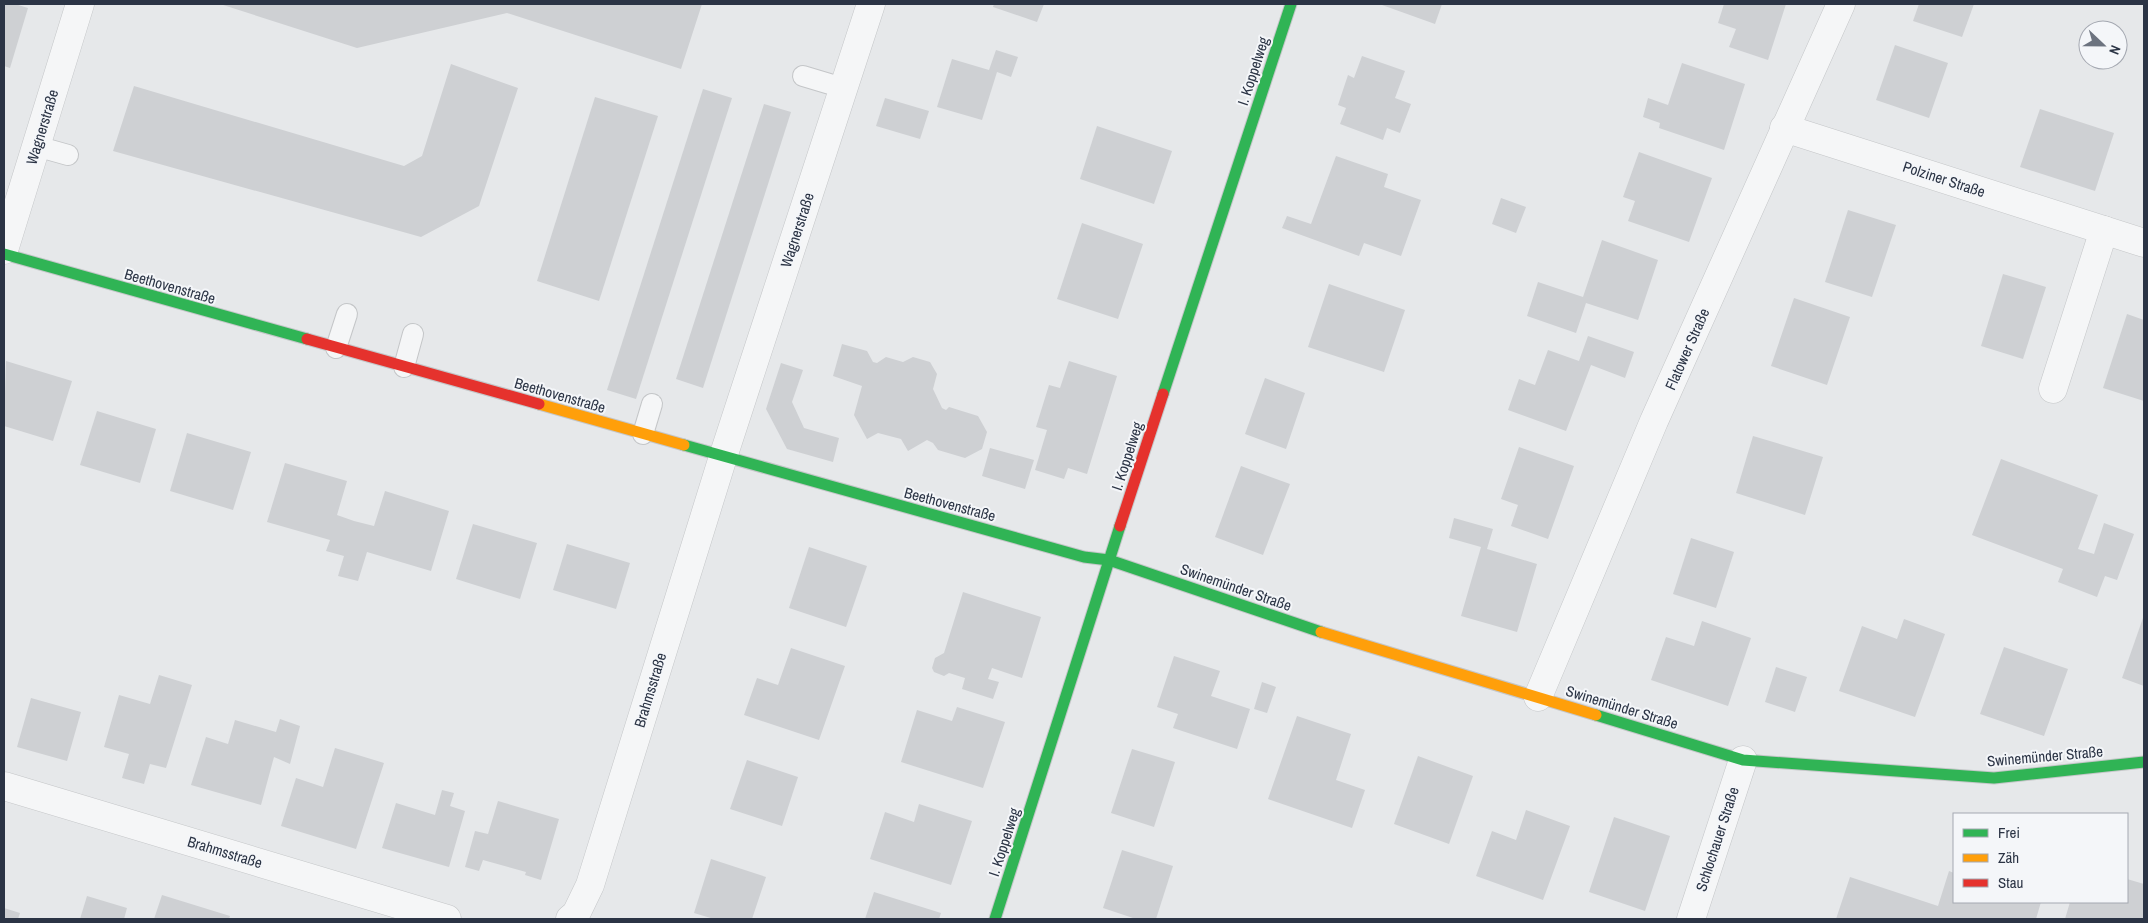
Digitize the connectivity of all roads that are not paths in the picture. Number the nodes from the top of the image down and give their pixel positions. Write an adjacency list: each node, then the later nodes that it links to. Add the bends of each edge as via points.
1 (80, 4): 8 (street, Wagnerstraße)
2 (870, 4): 6 (street, Wagnerstraße)
3 (1291, 4): 22 (street, I. Koppelweg)
4 (1841, 4): 7 (street, Flatower Straße)
5 (803, 76): 6 (lane)
6 (843, 88): 21 (street, Wagnerstraße)
7 (1784, 128): 10 (street, Polziner Straße); 23 (street, Flatower Straße, via 1654,421)
8 (36, 146): 9 (lane); 12 (street, Wagnerstraße)
9 (68, 155)
10 (2104, 230): 11 (street, Polziner Straße); 18 (street)
11 (2144, 243)
12 (4, 250)
13 (4, 254): 16 (street, Beethovenstraße)
14 (347, 314): 16 (lane)
15 (413, 334): 17 (lane)
16 (336, 348): 17 (street, Beethovenstraße)
17 (404, 367): 20 (street, Beethovenstraße)
18 (2053, 389)
19 (652, 404): 20 (lane)
20 (643, 434): 21 (street, Beethovenstraße)
21 (723, 457): 22 (street, Beethovenstraße, via 1084,557); 27 (street, Brahmsstraße, via 590,885)
22 (1109, 560): 23 (street, Swinemünder Straße, via 1306,627); 29 (street, I. Koppelweg)
23 (1538, 697): 24 (street, Swinemünder Straße)
24 (1743, 760): 25 (street, Swinemünder Straße, via 1994,778); 30 (street, Schlochauer Straße)
25 (2144, 762)
26 (4, 786): 28 (street, Brahmsstraße)
27 (573, 917)
28 (447, 919)
29 (995, 919)
30 (1691, 919)

